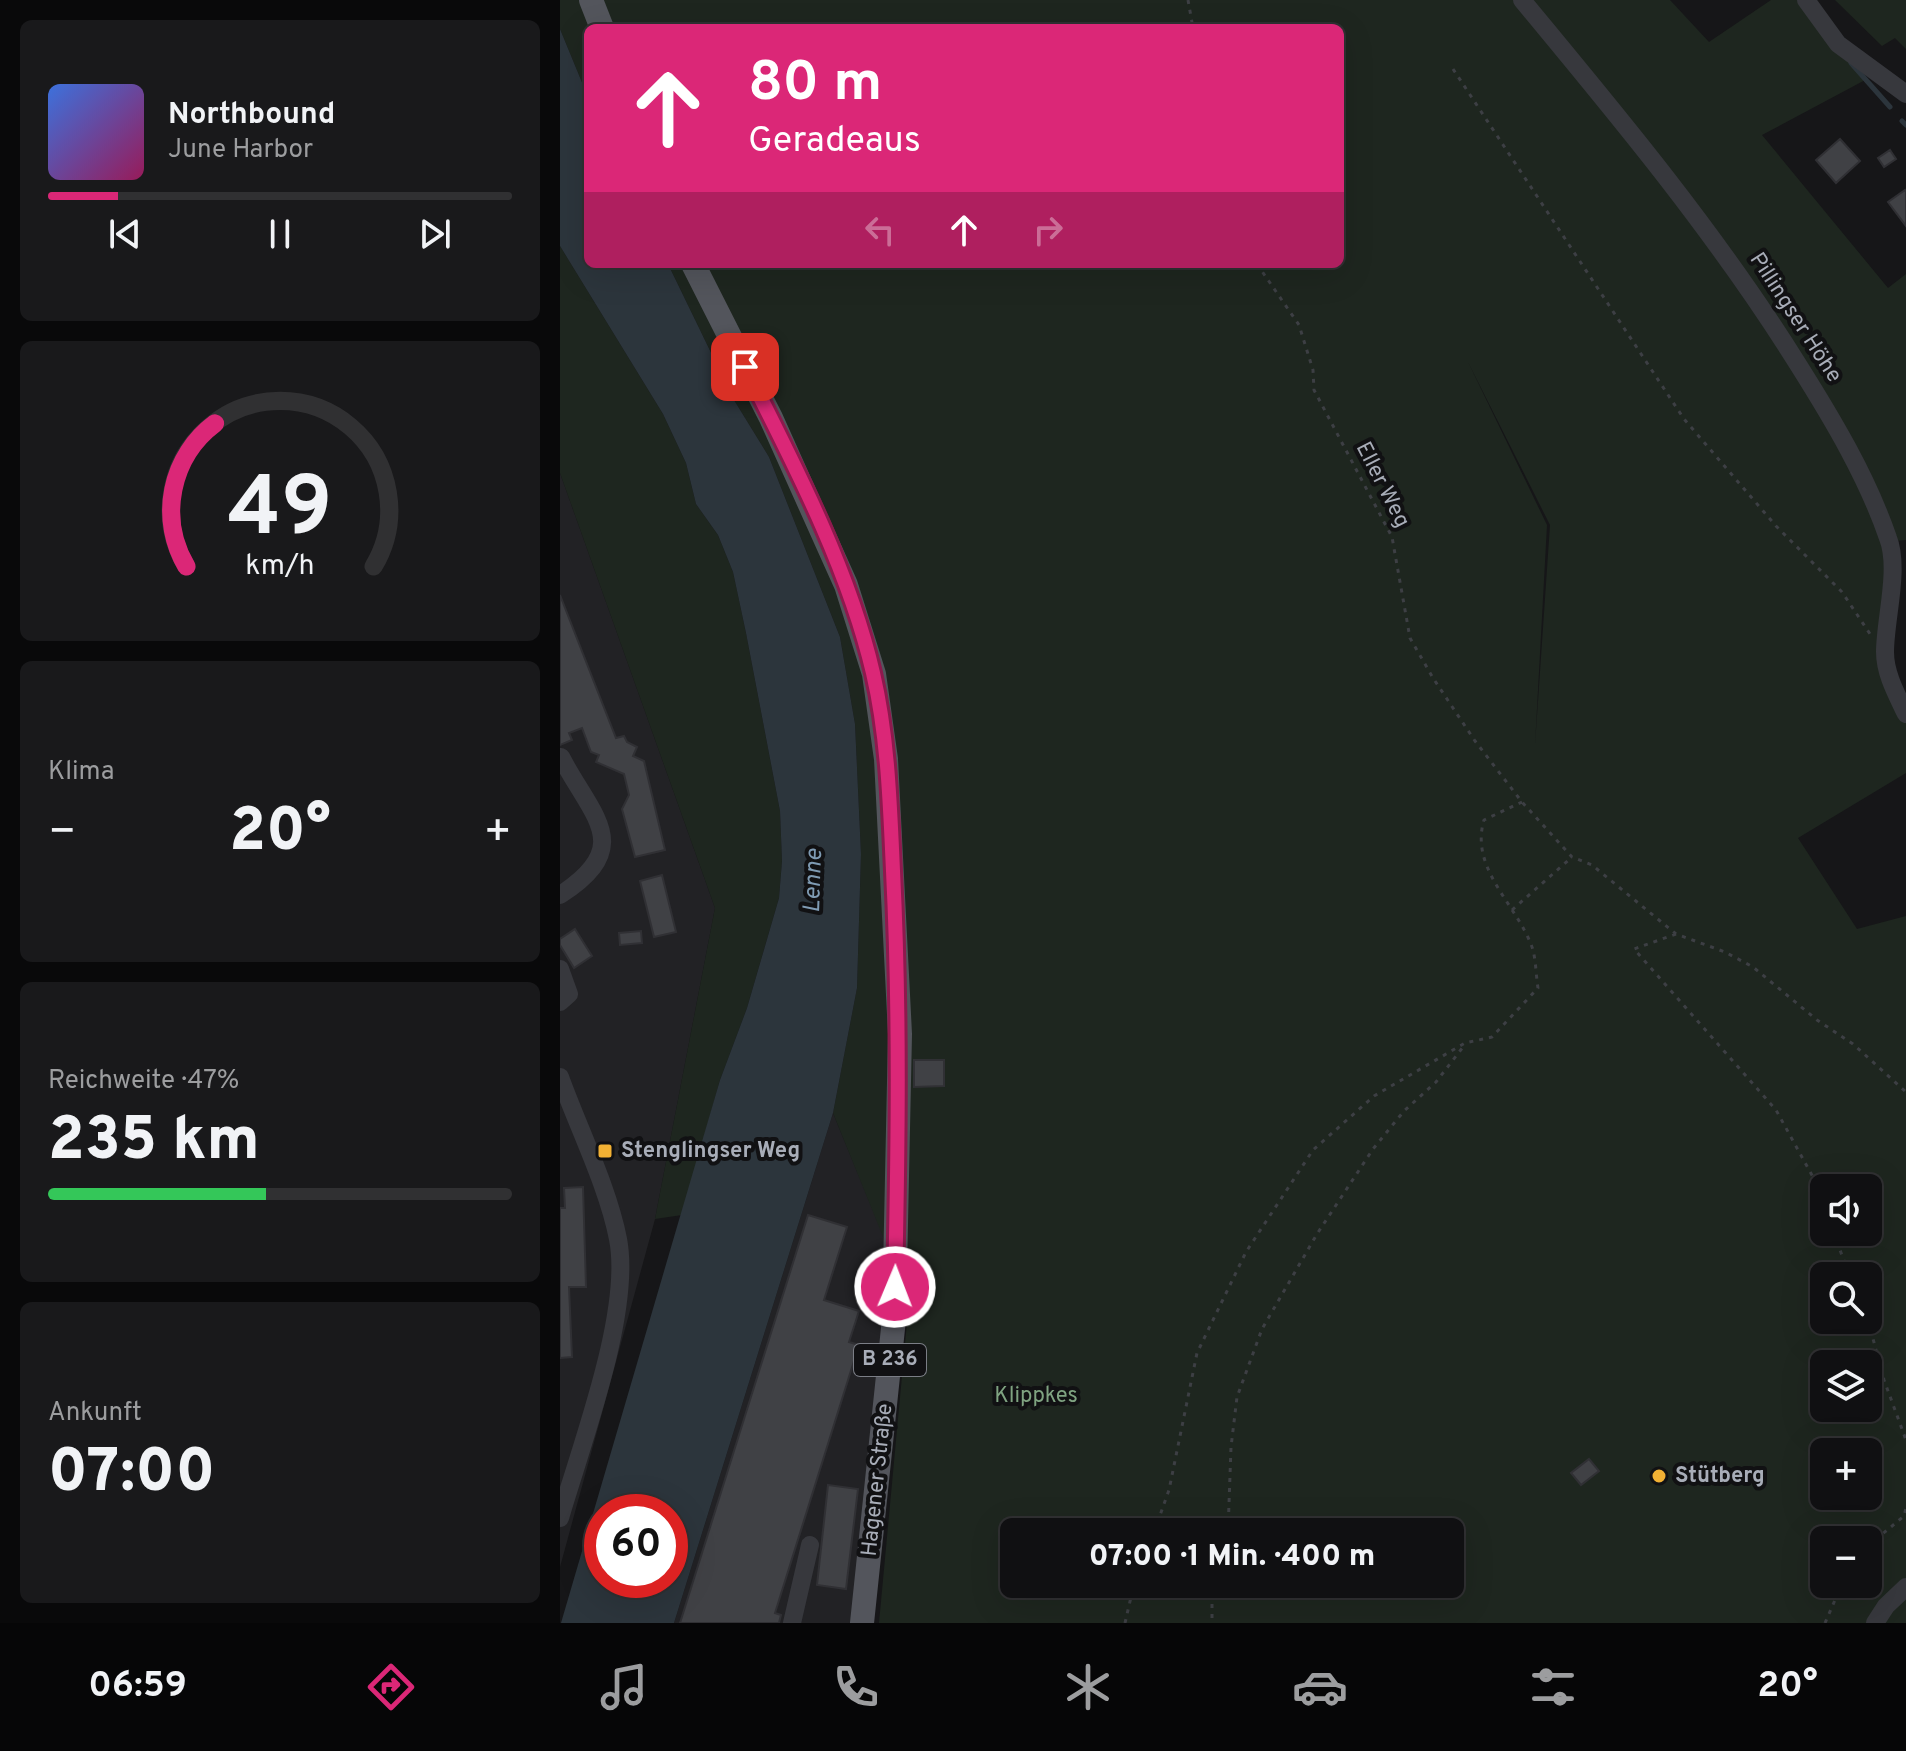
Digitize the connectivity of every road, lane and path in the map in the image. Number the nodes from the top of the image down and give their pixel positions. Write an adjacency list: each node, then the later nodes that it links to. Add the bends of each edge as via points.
1 (591, 0): 5 (main road)
2 (1188, 0): 6 (path)
3 (1522, 0): 11 (street, Pillingser Höhe, via 1732,263 1834,422 1890,541)
4 (1806, 0): 8 (street, via 1838,44)
5 (600, 24)
6 (1192, 24)
7 (1453, 69): 11 (path, via 1684,419 1776,526 1842,592)
8 (1906, 94)
9 (695, 268): 38 (main road, Hagener Straße / B 236, via 771,418 846,585 874,674 889,796 899,1096 894,1319)
10 (1260, 268): 14 (path, Eller Weg, via 1299,325 1314,390 1392,537 1410,638 1475,741)
11 (1884, 655): 12 (street, Pillingser Höhe)
12 (1906, 714)
13 (561, 757): 16 (street, via 597,815 603,837 601,858 584,879)
14 (1522, 802): 15 (path, Eller Weg); 17 (path, via 1484,820 1480,834 1492,879)
15 (1572, 857): 17 (path); 18 (path, Eller Weg, via 1592,865)
16 (560, 895)
17 (1512, 910): 21 (path, via 1533,950 1538,988 1492,1037)
18 (1676, 934): 23 (path, Eller Weg, via 1753,967); 24 (path, via 1634,949 1776,1110)
19 (560, 969): 20 (street, via 569,994)
20 (560, 1002)
21 (1465, 1043): 29 (path, via 1364,1105 1313,1150 1273,1206 1197,1353); 30 (path, via 1373,1149 1262,1329 1237,1397)
22 (560, 1077): 28 (street, via 611,1215 620,1275 610,1343)
23 (1906, 1092)
24 (1811, 1174)
25 (1872, 1334): 26 (path)
26 (1906, 1440)
27 (1906, 1508): 31 (path)
28 (560, 1518)
29 (1159, 1518)
30 (1228, 1518)
31 (1882, 1534)
32 (810, 1545): 37 (street)
33 (1906, 1587): 42 (street)
34 (1131, 1598): 39 (path)
35 (1212, 1598): 40 (path)
36 (1836, 1598): 41 (path)
37 (792, 1623)
38 (862, 1623)
39 (1125, 1623)
40 (1212, 1623)
41 (1825, 1623)
42 (1875, 1623)

